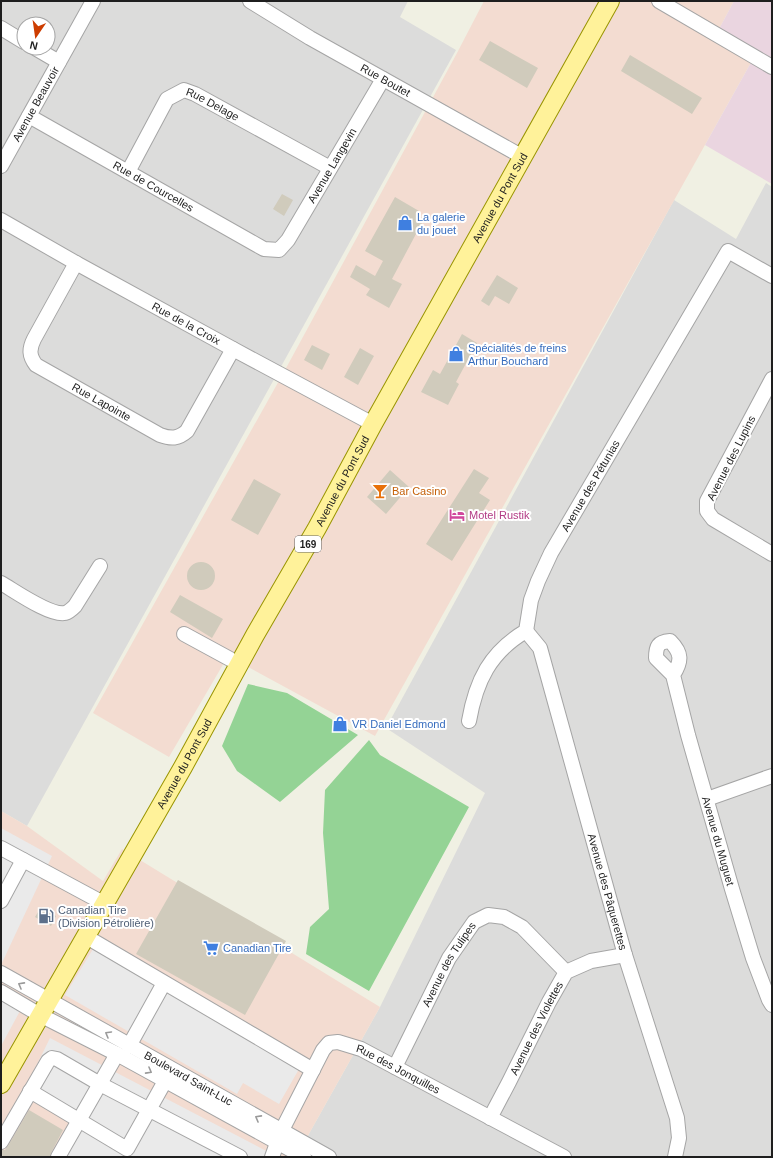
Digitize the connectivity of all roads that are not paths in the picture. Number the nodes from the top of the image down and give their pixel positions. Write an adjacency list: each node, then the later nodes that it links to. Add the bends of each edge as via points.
1 (93, 1): 9 (street, Avenue Beauvoir)
2 (250, 1): 11 (street, Rue Boutet)
3 (599, 1): 13 (main road, Avenue du Pont Sud / 169)
4 (610, 1): 13 (main road, Avenue du Pont Sud / 169)
5 (659, 1): 10 (street)
6 (1, 28): 7 (street)
7 (16, 37)
8 (49, 56): 9 (street)
9 (59, 62): 12 (street, Avenue Beauvoir)
10 (772, 67)
11 (383, 79): 13 (street, Rue Boutet); 15 (street, Avenue Langevin)
12 (29, 116): 14 (street, Avenue Beauvoir); 16 (street, Rue de Courcelles)
13 (519, 155): 23 (main road, Avenue du Pont Sud / 169)
14 (1, 166)
15 (330, 168): 16 (street, Rue Delage, via 184,90 167,99); 18 (street, Avenue Langevin, via 288,240)
16 (128, 172): 18 (street, Rue de Courcelles, via 264,250)
17 (1, 220): 19 (street, Rue de la Croix)
18 (279, 250)
19 (76, 263): 21 (street, Rue de la Croix); 21 (street, Rue Lapointe, via 31,346 33,361 160,435 176,438 187,431)
20 (772, 276): 27 (street, Avenue des Pétunias, via 728,251 551,553 531,600)
21 (233, 349): 23 (street, Rue de la Croix)
22 (772, 379): 24 (street, Avenue des Lupins, via 707,501 707,511 713,519)
23 (370, 422): 29 (main road, Avenue du Pont Sud / 169); 37 (main road, Avenue du Pont Sud / 169, via 317,528 183,767)
24 (772, 554)
25 (100, 566): 26 (street, via 75,606 65,613 47,609)
26 (1, 583)
27 (526, 630): 31 (street, via 500,650 486,668 477,688); 39 (street, Avenue des Pâquerettes, via 540,648)
28 (184, 634): 29 (street)
29 (230, 659): 37 (main road, Avenue du Pont Sud / 169)
30 (673, 675): 33 (street, Avenue du Muguet)
31 (469, 721)
32 (772, 776): 33 (street)
33 (707, 799): 44 (street, Avenue du Muguet, via 753,958)
34 (1, 848): 35 (street)
35 (23, 860): 36 (street); 37 (street)
36 (1, 901)
37 (101, 901): 38 (main road, Avenue du Pont Sud / 169); 45 (main road, Avenue du Pont Sud / 169, via 81,930)
38 (85, 936): 42 (street); 45 (main road, Avenue du Pont Sud / 169)
39 (625, 955): 40 (street, Avenue des Violettes, via 591,961); 67 (street, Avenue des Pâquerettes, via 677,1118 679,1138)
40 (566, 972): 49 (street, Avenue des Tulipes, via 522,927 504,917 488,915 474,922 449,958); 56 (street, Avenue des Violettes)
41 (1, 973): 45 (street, one-way to 41)
42 (164, 983): 46 (street); 50 (street)
43 (1, 992): 45 (street)
44 (772, 1004)
45 (40, 1005): 46 (street, Boulevard Saint-Luc, one-way to 45); 47 (street, Boulevard Saint-Luc); 48 (main road, Avenue du Pont Sud / 169); 52 (main road, Avenue du Pont Sud / 169)
46 (129, 1046): 51 (street, Boulevard Saint-Luc)
47 (117, 1054): 51 (street, Boulevard Saint-Luc, one-way to 51); 53 (street)
48 (1, 1066)
49 (395, 1067): 50 (street, Rue des Jonquilles, via 348,1044 329,1042); 56 (street, Rue des Jonquilles)
50 (313, 1070): 58 (street, Rue des Jonquilles)
51 (168, 1075): 55 (street); 58 (street, Boulevard Saint-Luc)
52 (1, 1084)
53 (100, 1084): 54 (street, via 52,1058); 55 (street); 57 (street)
54 (30, 1091): 57 (street); 59 (street)
55 (149, 1109): 60 (street); 62 (street)
56 (490, 1118): 66 (street, Rue des Jonquilles)
57 (79, 1120): 60 (street); 61 (street)
58 (279, 1137): 63 (street, Rue des Jonquilles); 64 (street, Boulevard Saint-Luc); 65 (street, Boulevard Saint-Luc)
59 (1, 1142)
60 (125, 1153)
61 (64, 1155)
62 (240, 1157)
63 (272, 1157)
64 (304, 1157)
65 (329, 1157)
66 (564, 1157)
67 (675, 1157)

